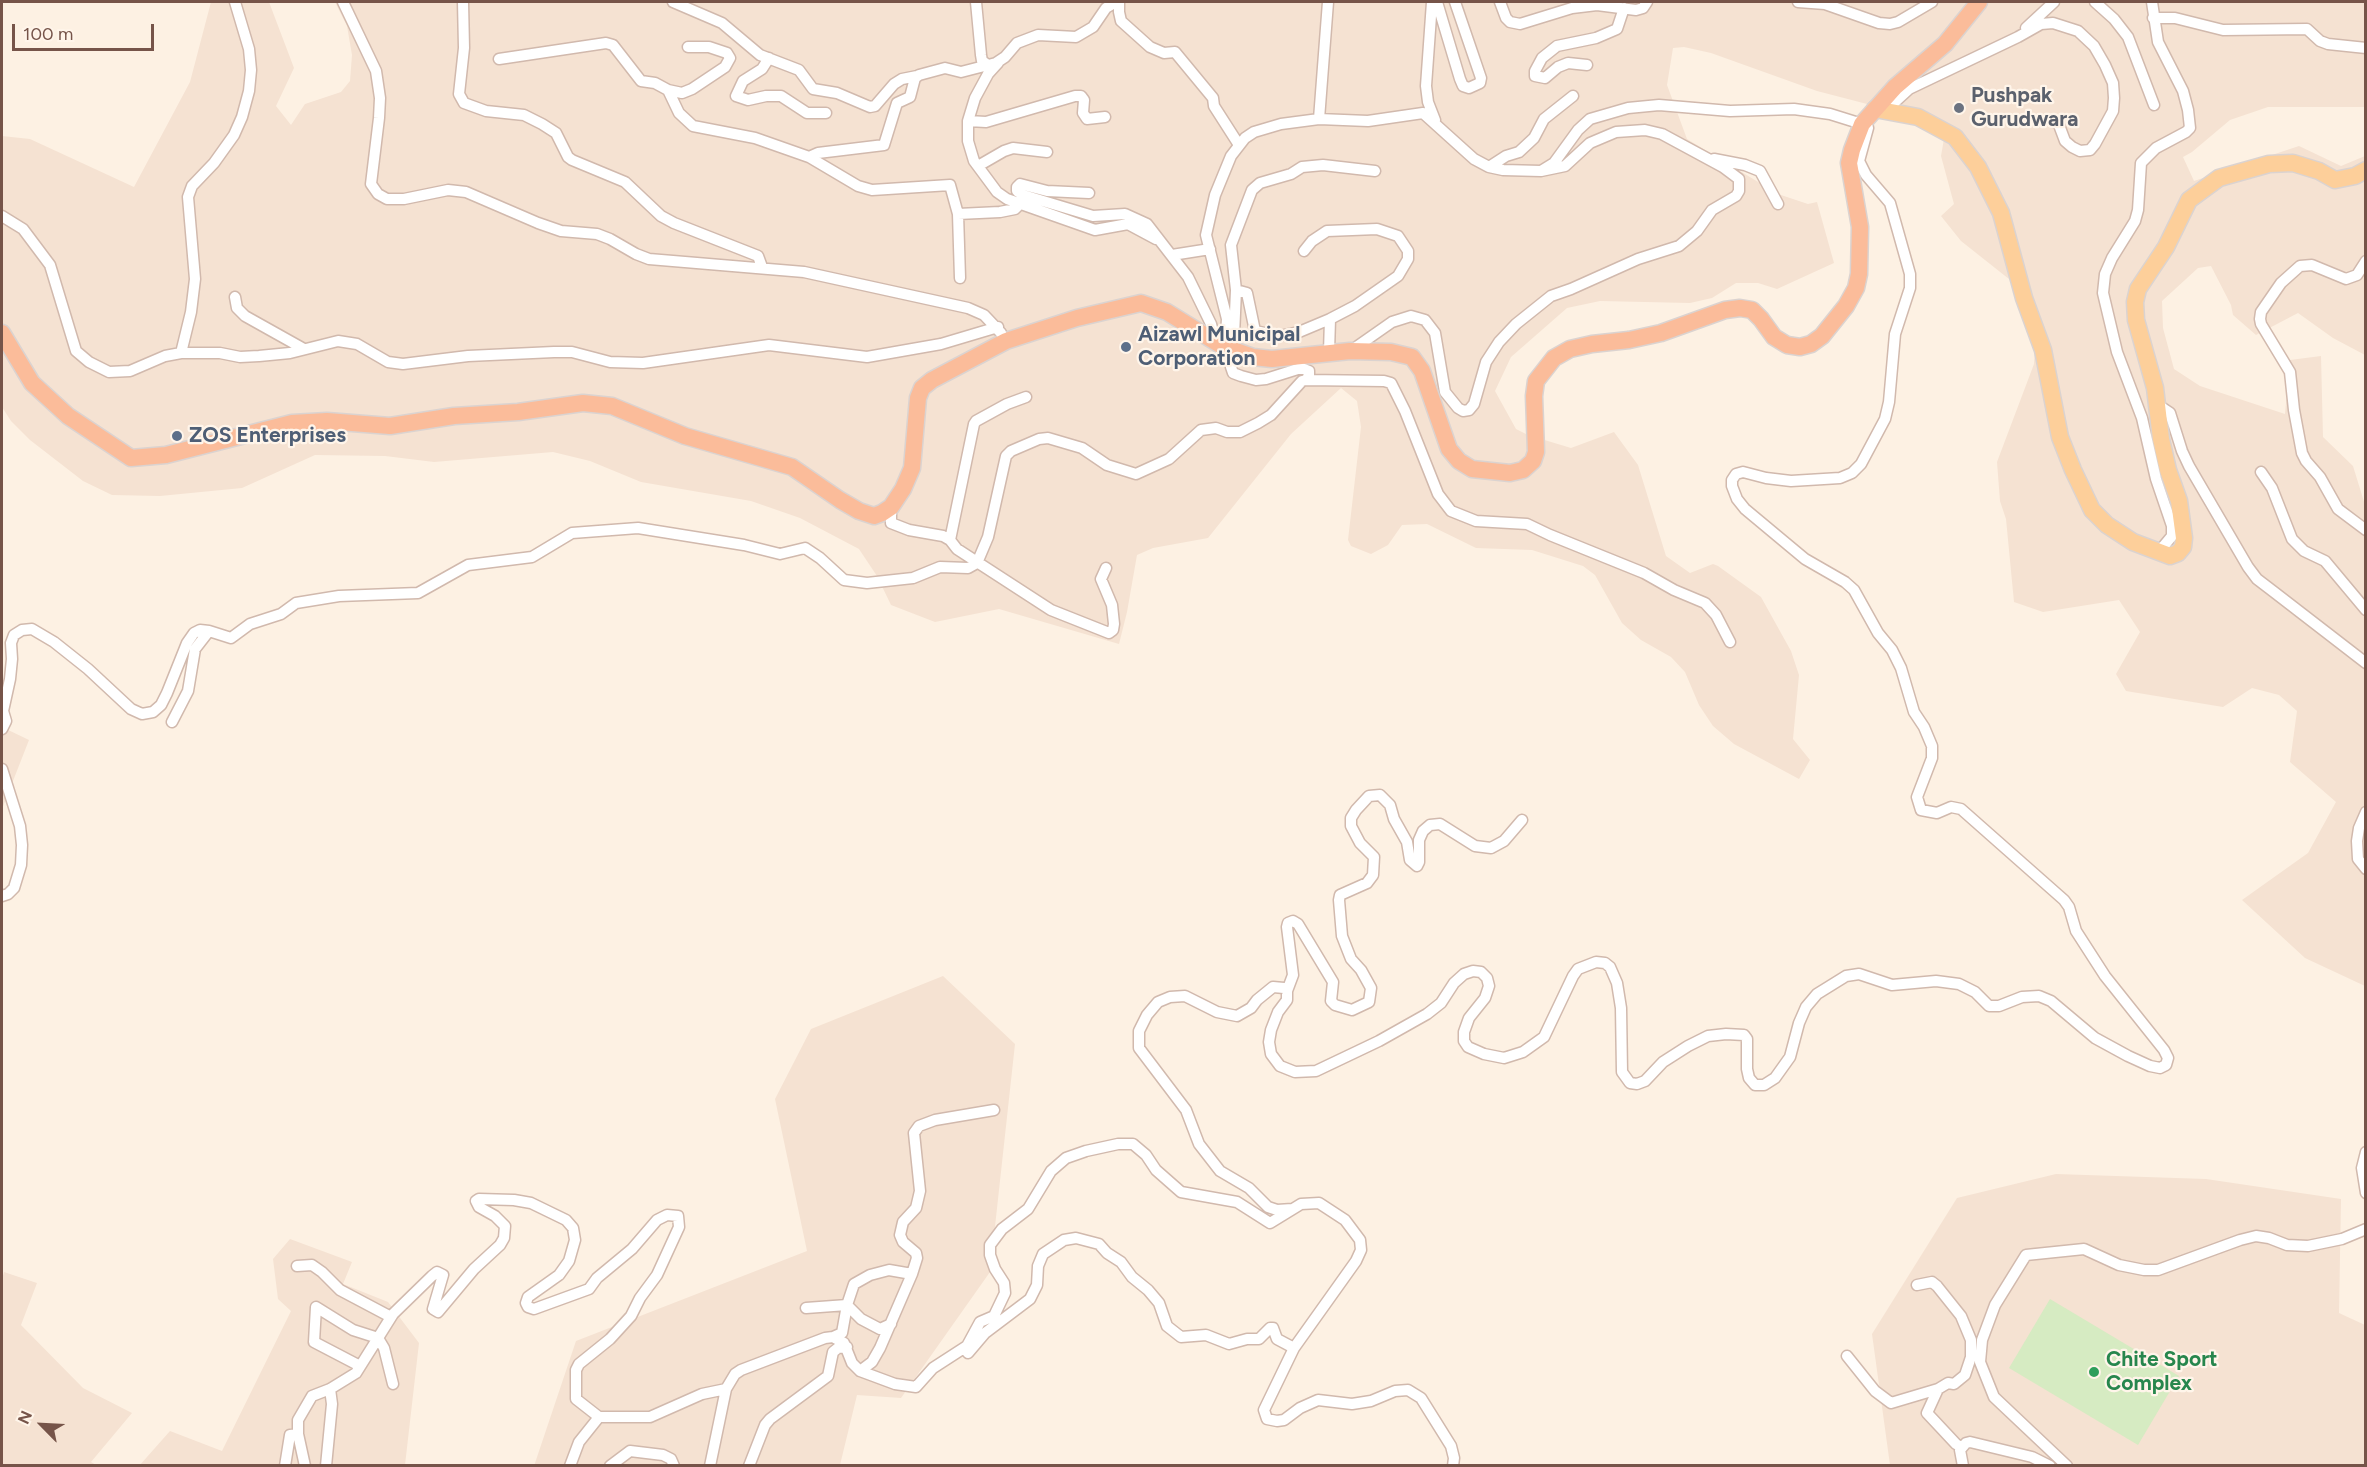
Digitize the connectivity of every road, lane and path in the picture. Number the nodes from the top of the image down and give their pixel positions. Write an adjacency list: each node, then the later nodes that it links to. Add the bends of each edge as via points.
1 (235, 2): 74 (street, via 249,49 249,91 234,135 192,186 188,197 195,279)
2 (343, 2): 63 (street, via 376,71 380,98 371,184 378,194 387,199 404,199 448,190 466,192 561,231 610,238 649,259)
3 (464, 2): 63 (street, via 465,48 459,94 464,103 486,111 524,116 542,124 556,134 572,160 625,182 674,223 758,256)
4 (673, 2): 28 (street, via 722,23)
5 (976, 2): 30 (street, via 982,61)
6 (1118, 2): 29 (street, via 1106,8 1093,27 1076,37 1038,35 1017,43); 44 (street, via 1121,21 1150,47 1164,53 1175,52 1213,98)
7 (1328, 2): 39 (street)
8 (1431, 2): 42 (street, via 1426,86)
9 (1437, 2): 10 (street, via 1460,80 1469,88 1480,83 1481,78)
10 (1455, 2)
11 (1500, 2): 21 (street, via 1506,18 1520,24 1572,8)
12 (1647, 2): 21 (street, via 1636,10)
13 (1798, 2): 20 (street)
14 (1915, 2): 22 (street)
15 (1932, 2): 22 (street)
16 (1979, 2): 36 (highway, via 1945,44 1917,67)
17 (2054, 2): 24 (street)
18 (2095, 2): 35 (street, via 2128,37)
19 (2152, 2): 23 (street)
20 (1826, 3): 22 (street, via 1879,23 1890,24)
21 (1624, 8): 31 (street, via 1617,29 1590,40 1557,46 1542,58 1535,76 1545,78 1569,63)
22 (1908, 15)
23 (2153, 18): 26 (street, via 2175,18 2223,30 2307,29 2328,44); 82 (street, via 2158,42 2183,92 2190,128 2156,148 2141,163 2135,220 2112,258 2103,293 2117,352 2142,418 2172,526 2172,536 2162,548)
24 (2018, 37): 36 (street, via 1910,89); 40 (street, via 2041,24 2061,24 2078,31 2105,65 2113,83 2113,111 2090,150 2072,147)
25 (688, 46): 33 (street, via 709,47 727,53 730,58 725,67 692,89 682,93)
26 (2366, 48)
27 (499, 58): 33 (street, via 606,43 618,50 641,81)
28 (770, 58): 32 (street, via 799,70 813,88 870,107 894,84); 37 (street, via 762,69 743,81 736,96 748,100 781,96 807,113)
29 (1000, 61): 30 (street); 41 (street, via 975,98)
30 (988, 65): 32 (street, via 961,72 945,68)
31 (1587, 65)
32 (916, 76): 47 (street, via 909,97 897,103 884,145)
33 (668, 90): 47 (street, via 679,112 693,126 755,138)
34 (1573, 96): 49 (street, via 1544,119 1534,138 1519,152)
35 (2154, 105)
36 (1880, 110): 43 (highway); 82 (main road, via 1917,117 1955,137 1978,167 2001,213 2043,350 2055,418 2092,510 2133,542)
37 (826, 113)
38 (1105, 117): 41 (street, via 1087,119 1083,113 1084,100 1075,96 986,122)
39 (1319, 119): 42 (street, via 1368,121 1419,112); 44 (street, via 1254,132)
40 (2052, 120)
41 (968, 121): 48 (street, via 968,141)
42 (1436, 123): 49 (street, via 1474,159)
43 (1862, 124): 52 (street, via 1794,109 1730,111 1659,105 1628,108 1590,119 1554,163); 72 (highway, via 1849,163 1860,227 1857,281 1832,325 1812,344 1787,345 1774,337 1752,310 1725,309 1661,333 1570,350 1554,358 1536,381 1536,452 1523,470 1509,473 1472,469 1459,461 1449,449 1422,371 1412,357); 96 (street, via 1868,132 1860,153 1861,167 1890,202 1910,274 1910,288 1895,334 1885,419 1861,464 1840,478 1791,481 1743,472 1736,474 1732,486 1745,509 1805,559 1854,590 1892,650 1914,712 1932,746 1932,758 1917,797 1921,810 1937,813 1951,807 1961,809 2064,900 2076,931 2105,976 2164,1050 2166,1065 2150,1066 2095,1038 2051,1001 2039,996 1989,1006 1975,992 1959,984 1936,981 1892,985 1859,974 1846,976 1817,994 1802,1015 1790,1057 1764,1085 1755,1085 1749,1078 1744,1035 1726,1034 1708,1036 1688,1046 1663,1062 1645,1081 1630,1083 1622,1072 1617,983 1610,967 1596,962 1578,969 1573,976 1544,1037 1510,1057 1484,1054 1464,1041 1469,1018 1489,986 1481,972 1473,971 1454,983 1441,1003 1427,1014 1346,1058 1316,1071 1295,1072 1275,1061 1269,1042)
44 (1239, 145): 59 (street, via 1223,173 1209,220 1206,235)
45 (1047, 152): 48 (street, via 1013,148)
46 (1699, 156): 52 (street, via 1662,134 1645,130 1616,132 1590,143 1565,166); 55 (street, via 1760,171); 72 (street, via 1736,176 1741,184 1736,196 1712,210 1697,231 1679,246 1551,296 1516,324 1486,362 1469,410 1458,408 1446,392 1435,333 1425,320 1411,316 1392,322)
47 (809, 157): 56 (street, via 872,190 947,184 953,191)
48 (978, 166): 54 (street, via 997,192)
49 (1489, 167): 52 (street)
50 (2366, 170): 77 (main road, via 2336,180 2294,163 2269,164 2219,178 2189,200 2166,246 2142,280 2135,302)
51 (1375, 171): 65 (street, via 1323,165 1302,167 1256,186 1231,245)
52 (1541, 171)
53 (1089, 193): 58 (street, via 1047,192 1020,184 1017,187 1023,195 1093,216 1129,215 1147,224)
54 (1020, 204): 56 (street, via 1000,212); 58 (street, via 1095,230 1128,224)
55 (1778, 204)
56 (958, 214): 64 (street)
57 (2, 216): 74 (street, via 23,229 50,266 76,351 89,362 120,373)
58 (1162, 242): 61 (street)
59 (1210, 249): 61 (street); 70 (street, via 1227,319)
60 (1304, 251): 67 (street, via 1327,231 1377,228 1398,236 1408,251 1398,276)
61 (1172, 255): 70 (street)
62 (2366, 261): 80 (street, via 2357,275 2346,279 2313,265 2300,266 2281,283 2260,312 2260,319 2292,380 2294,410 2306,461 2338,509)
63 (762, 267): 69 (street, via 804,272 968,308 984,315)
64 (960, 278)
65 (1236, 290): 67 (street, via 1247,293 1255,331 1279,336); 70 (street, via 1234,336)
66 (236, 297): 71 (street, via 237,308 245,316)
67 (1330, 319): 73 (street)
68 (2, 333): 79 (highway, via 32,383 68,416 131,458 166,455 292,423 327,421 390,426 583,403 612,406 685,436 792,467 859,511 874,516)
69 (1002, 334): 70 (highway, via 1141,303 1167,312); 71 (street, via 859,357 769,345 643,363 610,362 572,352 554,352 403,364 388,362 347,341); 79 (highway, via 922,388 916,410 912,468)
70 (1228, 348): 73 (highway, via 1272,359); 75 (street, via 1234,360 1233,373 1256,380 1301,368 1309,371)
71 (304, 349): 74 (street, via 240,357)
72 (1350, 351): 73 (highway)
73 (1329, 352)
74 (181, 353)
75 (1306, 380): 83 (street, via 1258,423 1234,433 1216,428 1201,430 1169,459 1136,474 1107,465 1082,448 1047,438 1011,451 1006,456 988,537); 87 (street, via 1390,383 1438,494 1451,511 1476,521 1527,524 1644,573 1705,603)
76 (1026, 397): 81 (street, via 974,424)
77 (2158, 405): 82 (main road, via 2164,456 2179,501 2184,538 2178,553); 88 (street, via 2170,413 2189,466 2252,573)
78 (2261, 472): 85 (street, via 2272,488 2292,539 2304,551 2325,561)
79 (891, 507): 81 (street, via 891,523)
80 (2366, 530)
81 (950, 540): 83 (street)
82 (2163, 554)
83 (977, 563): 84 (street, via 1051,610 1109,633 1114,624 1112,605 1101,579); 86 (street, via 968,568 940,567 913,578 867,583 844,580 805,548 780,554 638,528 572,532 532,557 468,565 418,594 317,598 250,624 231,638)
84 (1106, 568)
85 (2366, 610)
86 (209, 631): 89 (street, via 195,649 188,691); 90 (street, via 194,633 161,705 142,714 124,704 54,642 32,629 22,630 11,643 10,679 3,711 6,721)
87 (1730, 642)
88 (2366, 663)
89 (172, 722)
90 (2, 729)
91 (2, 769): 95 (street, via 20,825 22,845 14,888)
92 (2366, 812): 94 (street, via 2357,841 2358,859)
93 (1522, 820): 96 (street, via 1504,841 1491,848 1475,846 1440,824 1430,825 1419,840 1417,866 1410,860 1407,842 1385,797 1369,796 1351,818 1351,826 1374,857 1373,875 1367,883 1340,895 1339,900 1342,936 1351,959 1371,988 1369,1002 1352,1010 1331,1001 1333,982 1293,921 1287,927 1293,975)
94 (2366, 869)
95 (2, 896)
96 (1287, 991): 100 (street, via 1274,987 1237,1016 1217,1012 1185,996 1170,997 1158,1002 1147,1015 1137,1040 1144,1057 1186,1110 1199,1144 1220,1171 1249,1188 1268,1207)
97 (994, 1110): 103 (street, via 935,1120 919,1126 914,1133 919,1199 903,1222 900,1235 916,1253)
98 (2366, 1152): 99 (street, via 2362,1168)
99 (2366, 1193)
100 (1292, 1209): 112 (street, via 1309,1203 1326,1206 1345,1220 1361,1246 1356,1261); 113 (street, via 1270,1223 1237,1202 1181,1192 1133,1144 1118,1144 1066,1158 1051,1172 1028,1209 1002,1229 990,1245 1005,1293 994,1316 980,1322 967,1346)
101 (2366, 1229): 135 (street, via 2308,1246 2256,1236 2158,1270 2119,1265 2084,1249 2026,1255 1995,1305 1980,1362 1994,1397)
102 (297, 1266): 107 (street, via 312,1265 340,1290)
103 (912, 1274): 105 (street, via 889,1270 870,1275 854,1284); 108 (street)
104 (1917, 1285): 120 (street, via 1932,1282 1937,1286 1961,1316 1971,1340 1965,1375)
105 (847, 1305): 106 (street); 108 (street, via 880,1329); 109 (street, via 842,1333)
106 (806, 1308)
107 (391, 1317): 110 (street); 121 (street, via 437,1272 443,1278 433,1309 438,1312 500,1245 505,1226 479,1207 479,1199 531,1203 566,1220 573,1228 575,1240 559,1275 528,1297 528,1308 534,1309 589,1289 657,1220 667,1215 678,1216 679,1227 657,1275 631,1316 576,1370 576,1399)
108 (891, 1324): 116 (street, via 872,1362)
109 (833, 1337): 111 (street); 119 (street, via 741,1370)
110 (378, 1338): 115 (street); 115 (street, via 353,1330 316,1307 314,1342); 117 (street)
111 (847, 1347): 116 (street, via 852,1363); 131 (street, via 833,1352 828,1376 765,1425)
112 (1294, 1348): 113 (street, via 1277,1339 1273,1328 1259,1339 1229,1344 1206,1335 1181,1337 1167,1326 1159,1303 1121,1262 1099,1244 1076,1238 1064,1240 1043,1254 1030,1299 985,1333 970,1351); 132 (street, via 1264,1410 1267,1419 1284,1420 1318,1400 1352,1404 1408,1390 1421,1398 1451,1446)
113 (957, 1355): 116 (street, via 933,1368 916,1388)
114 (1847, 1356): 120 (street, via 1875,1391 1891,1403)
115 (360, 1366): 118 (street)
116 (860, 1371)
117 (393, 1384)
118 (330, 1389): 122 (street, via 308,1400 298,1420); 126 (street)
119 (726, 1389): 121 (street, via 702,1394 650,1418); 130 (street)
120 (1938, 1389): 123 (street, via 1928,1416)
121 (594, 1414): 127 (street)
122 (298, 1434): 124 (street, via 290,1435); 125 (street)
123 (1961, 1447): 133 (street); 134 (street, via 1970,1442 2032,1457)
124 (285, 1466)
125 (304, 1466)
126 (327, 1466)
127 (570, 1466)
128 (610, 1466): 129 (street, via 630,1451 663,1455)
129 (674, 1466)
130 (710, 1466)
131 (749, 1466)
132 (1453, 1466)
133 (1963, 1466)
134 (2050, 1466)
135 (2067, 1466)

